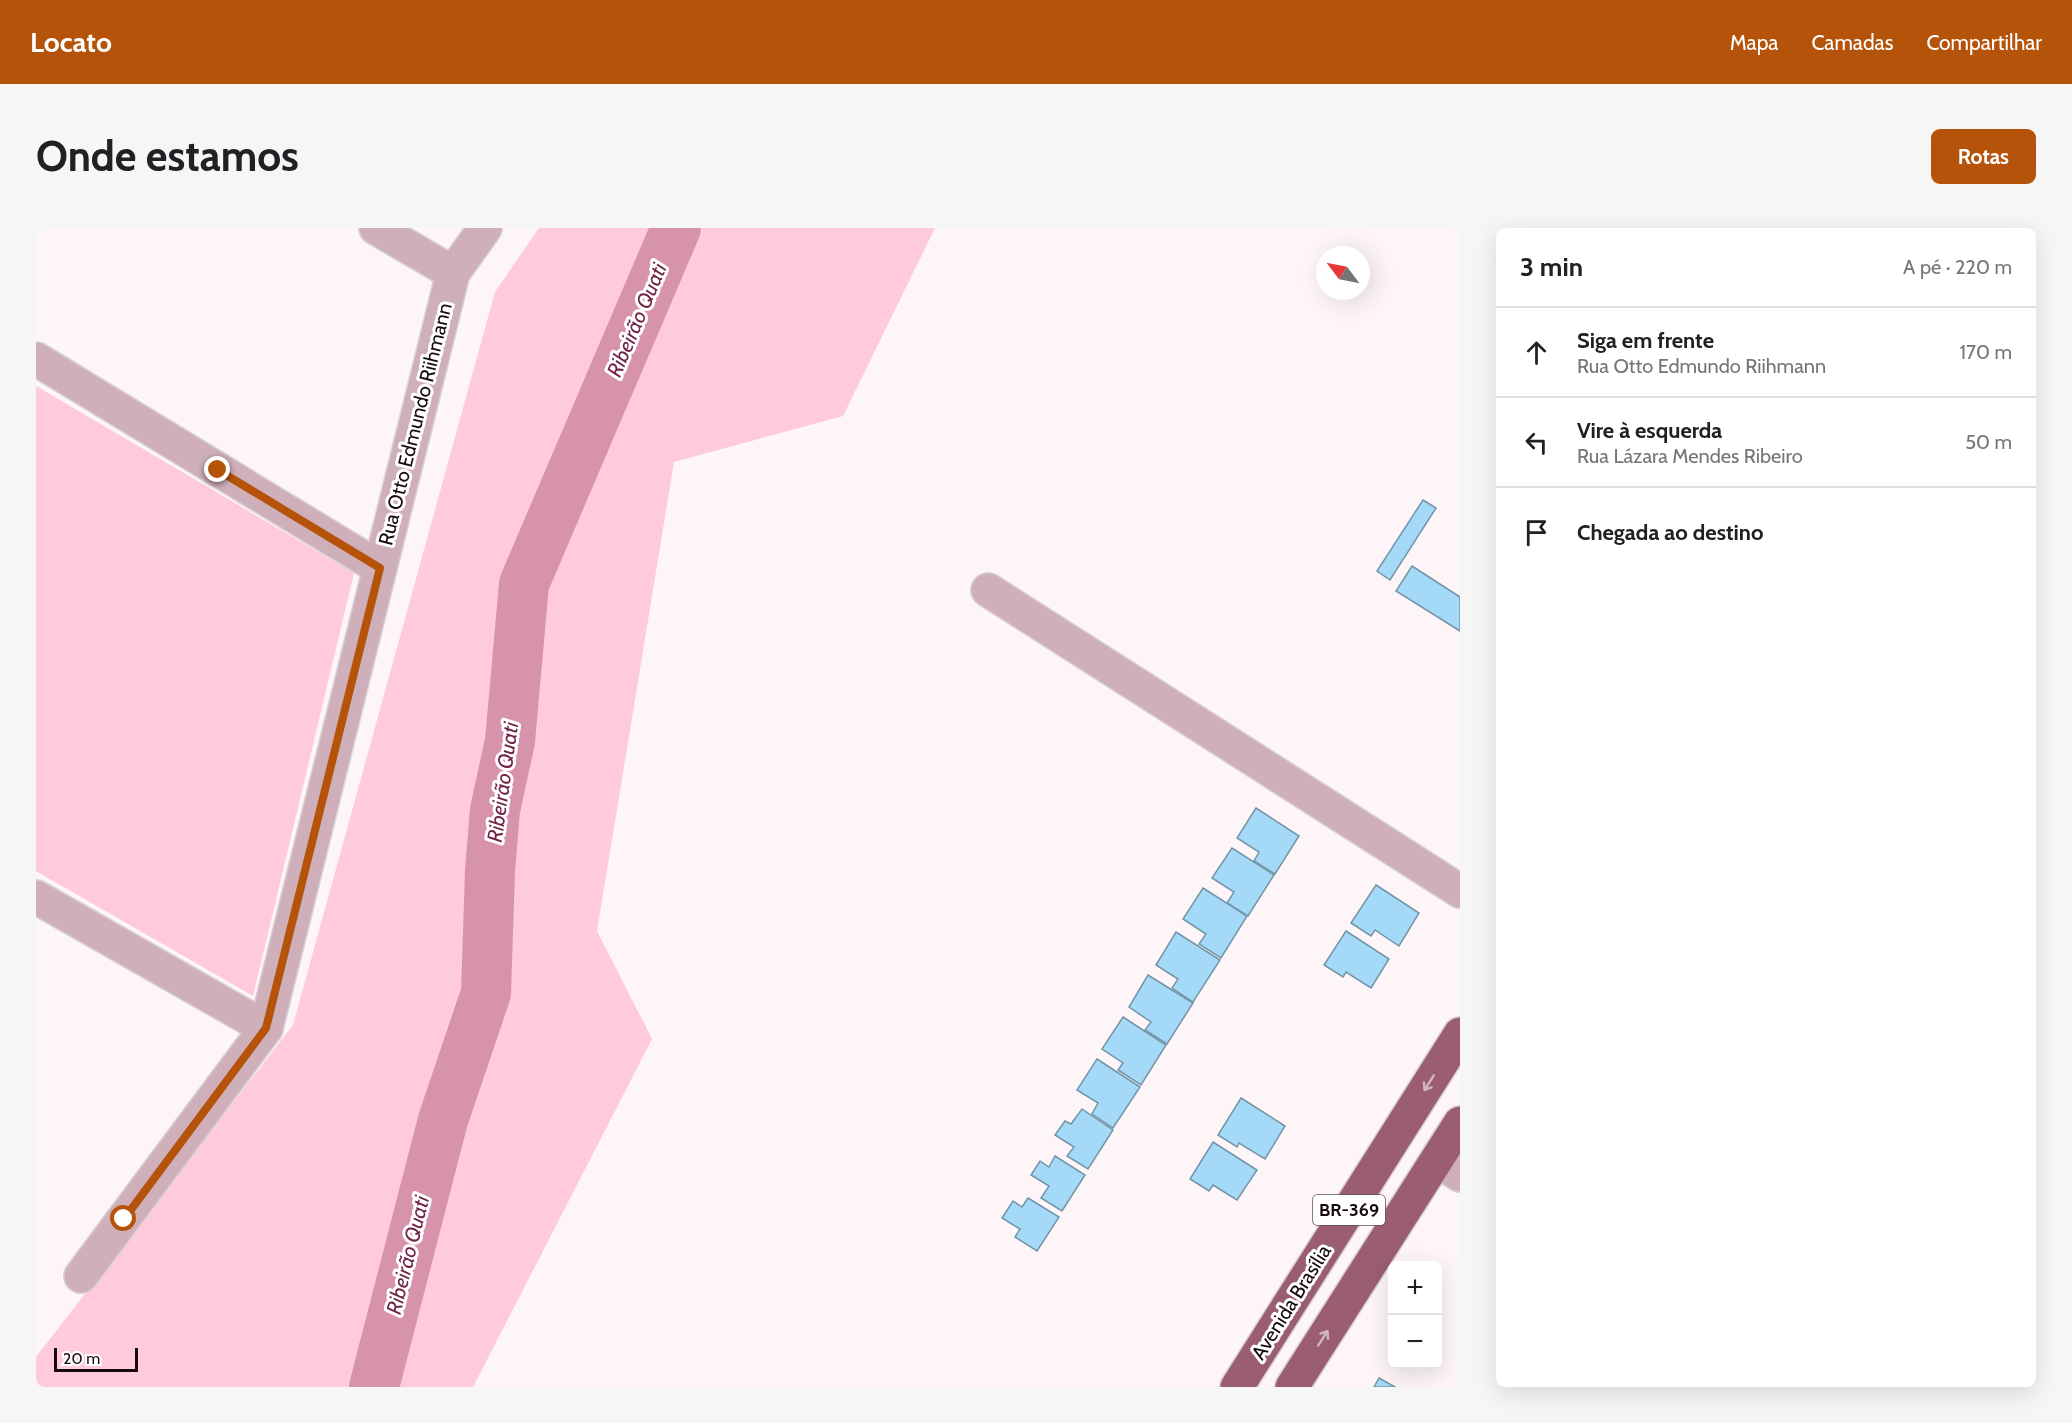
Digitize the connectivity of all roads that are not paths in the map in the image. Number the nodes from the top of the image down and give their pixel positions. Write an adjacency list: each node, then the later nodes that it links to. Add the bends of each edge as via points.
1 (376, 228): 3 (street)
2 (485, 228): 3 (street, Rua Otto Edmundo Riihmann)
3 (453, 273): 5 (street, Rua Otto Edmundo Riihmann)
4 (36, 359): 5 (street)
5 (380, 568): 9 (street, Rua Otto Edmundo Riihmann)
6 (988, 590): 7 (street)
7 (1460, 891)
8 (36, 897): 9 (street)
9 (266, 1028): 13 (street, Rua Otto Edmundo Riihmann)
10 (1460, 1034): 14 (highway, Avenida Brasília / BR-369, one-way to 14)
11 (1460, 1124): 12 (highway, BR-369)
12 (1448, 1167): 15 (highway, BR-369, one-way to 12)
13 (81, 1276)
14 (1237, 1387)
15 (1292, 1387)

